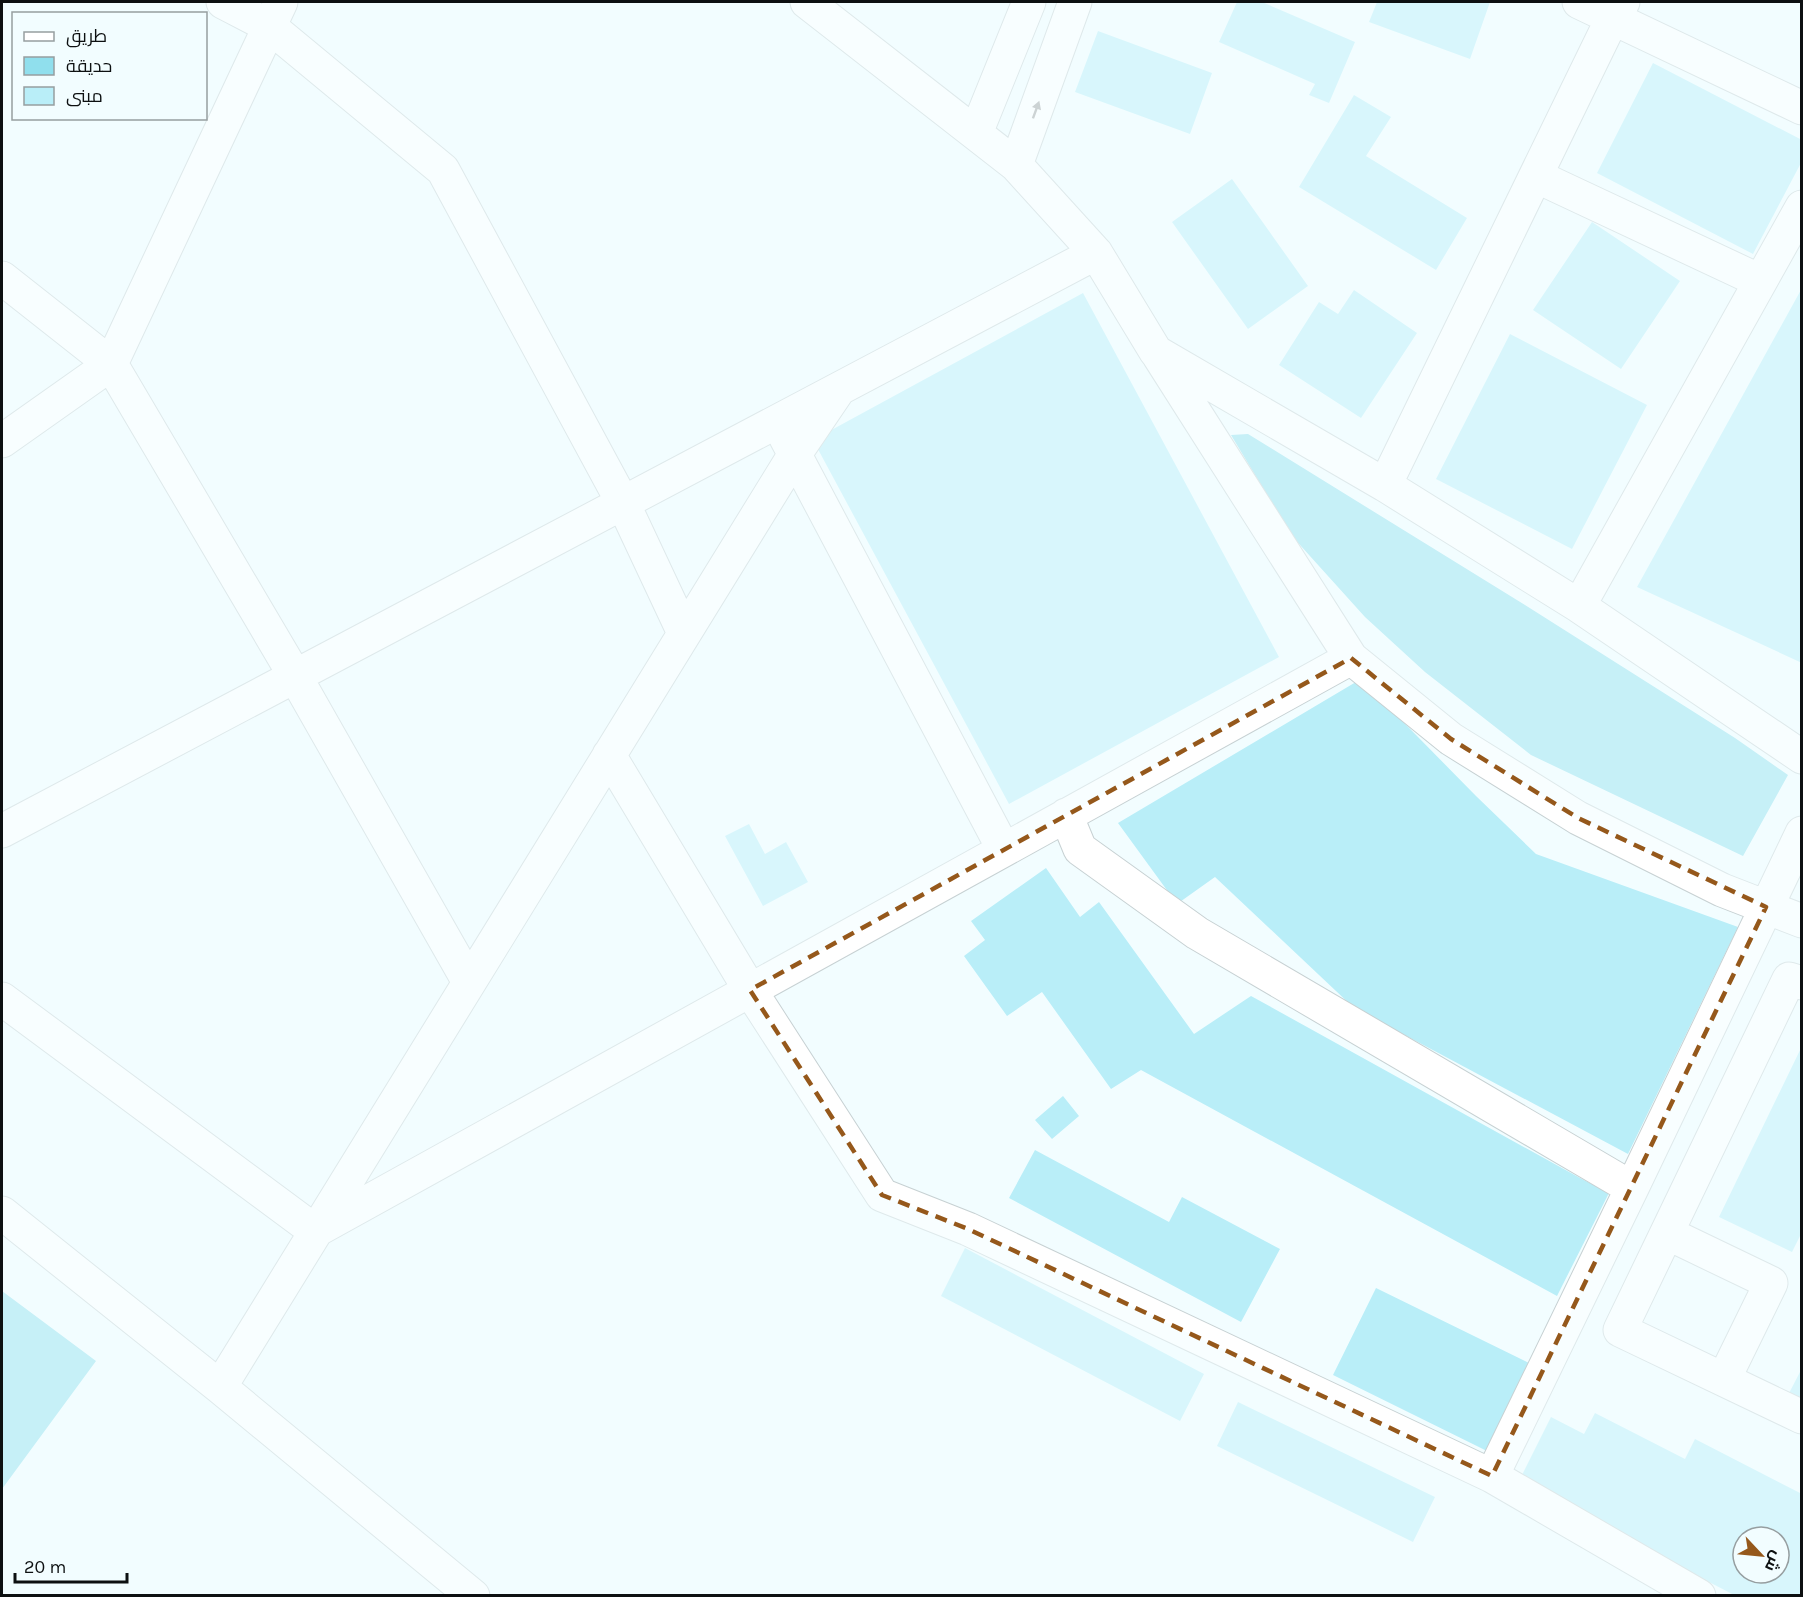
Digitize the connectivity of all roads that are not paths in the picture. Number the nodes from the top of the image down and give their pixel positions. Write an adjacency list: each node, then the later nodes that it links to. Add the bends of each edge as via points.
1 (224, 2): 7 (street)
2 (807, 2): 9 (street)
3 (1029, 2): 9 (street)
4 (1076, 2): 10 (street, one-way to 4)
5 (1579, 2): 6 (street)
6 (1618, 9): 8 (street); 11 (street)
7 (275, 14): 17 (street); 23 (street, via 442,170)
8 (1802, 108)
9 (976, 133): 10 (street)
10 (1016, 165): 13 (street)
11 (1536, 176): 15 (street); 22 (street)
12 (1802, 207): 15 (street)
13 (1096, 253): 16 (street); 18 (street)
14 (2, 278): 17 (street)
15 (1760, 281): 24 (street)
16 (1156, 352): 22 (street); 26 (street)
17 (111, 364): 20 (street); 27 (street)
18 (838, 390): 19 (street); 21 (street)
19 (777, 422): 21 (street); 23 (street)
20 (2, 441)
21 (795, 454): 25 (street); 33 (street)
22 (1385, 485): 24 (street)
23 (623, 503): 25 (street); 27 (street)
24 (1579, 606): 29 (street)
25 (684, 633): 28 (street)
26 (1351, 658): 30 (street); 34 (street, via 1451,739 1578,818 1722,890)
27 (295, 676): 31 (street); 36 (street)
28 (609, 755): 36 (street); 38 (street)
29 (1802, 757)
30 (1066, 815): 33 (street); 40 (street, via 1080,849 1197,933)
31 (2, 831)
32 (1802, 833): 34 (street)
33 (1004, 850): 38 (street)
34 (1766, 907): 35 (street); 40 (street)
35 (1801, 920)
36 (470, 982): 42 (street)
37 (1802, 983): 43 (street, via 1790,979)
38 (750, 990): 42 (street); 47 (street, via 882,1195 968,1229)
39 (2, 999): 42 (street)
40 (1632, 1188): 47 (street)
41 (2, 1213): 45 (street)
42 (315, 1231): 45 (street)
43 (1667, 1233): 44 (street, via 1771,1282); 44 (street, via 1620,1330)
44 (1724, 1379): 46 (street)
45 (220, 1387): 48 (street)
46 (1802, 1417)
47 (1492, 1476): 49 (street)
48 (473, 1596)
49 (1699, 1596)

